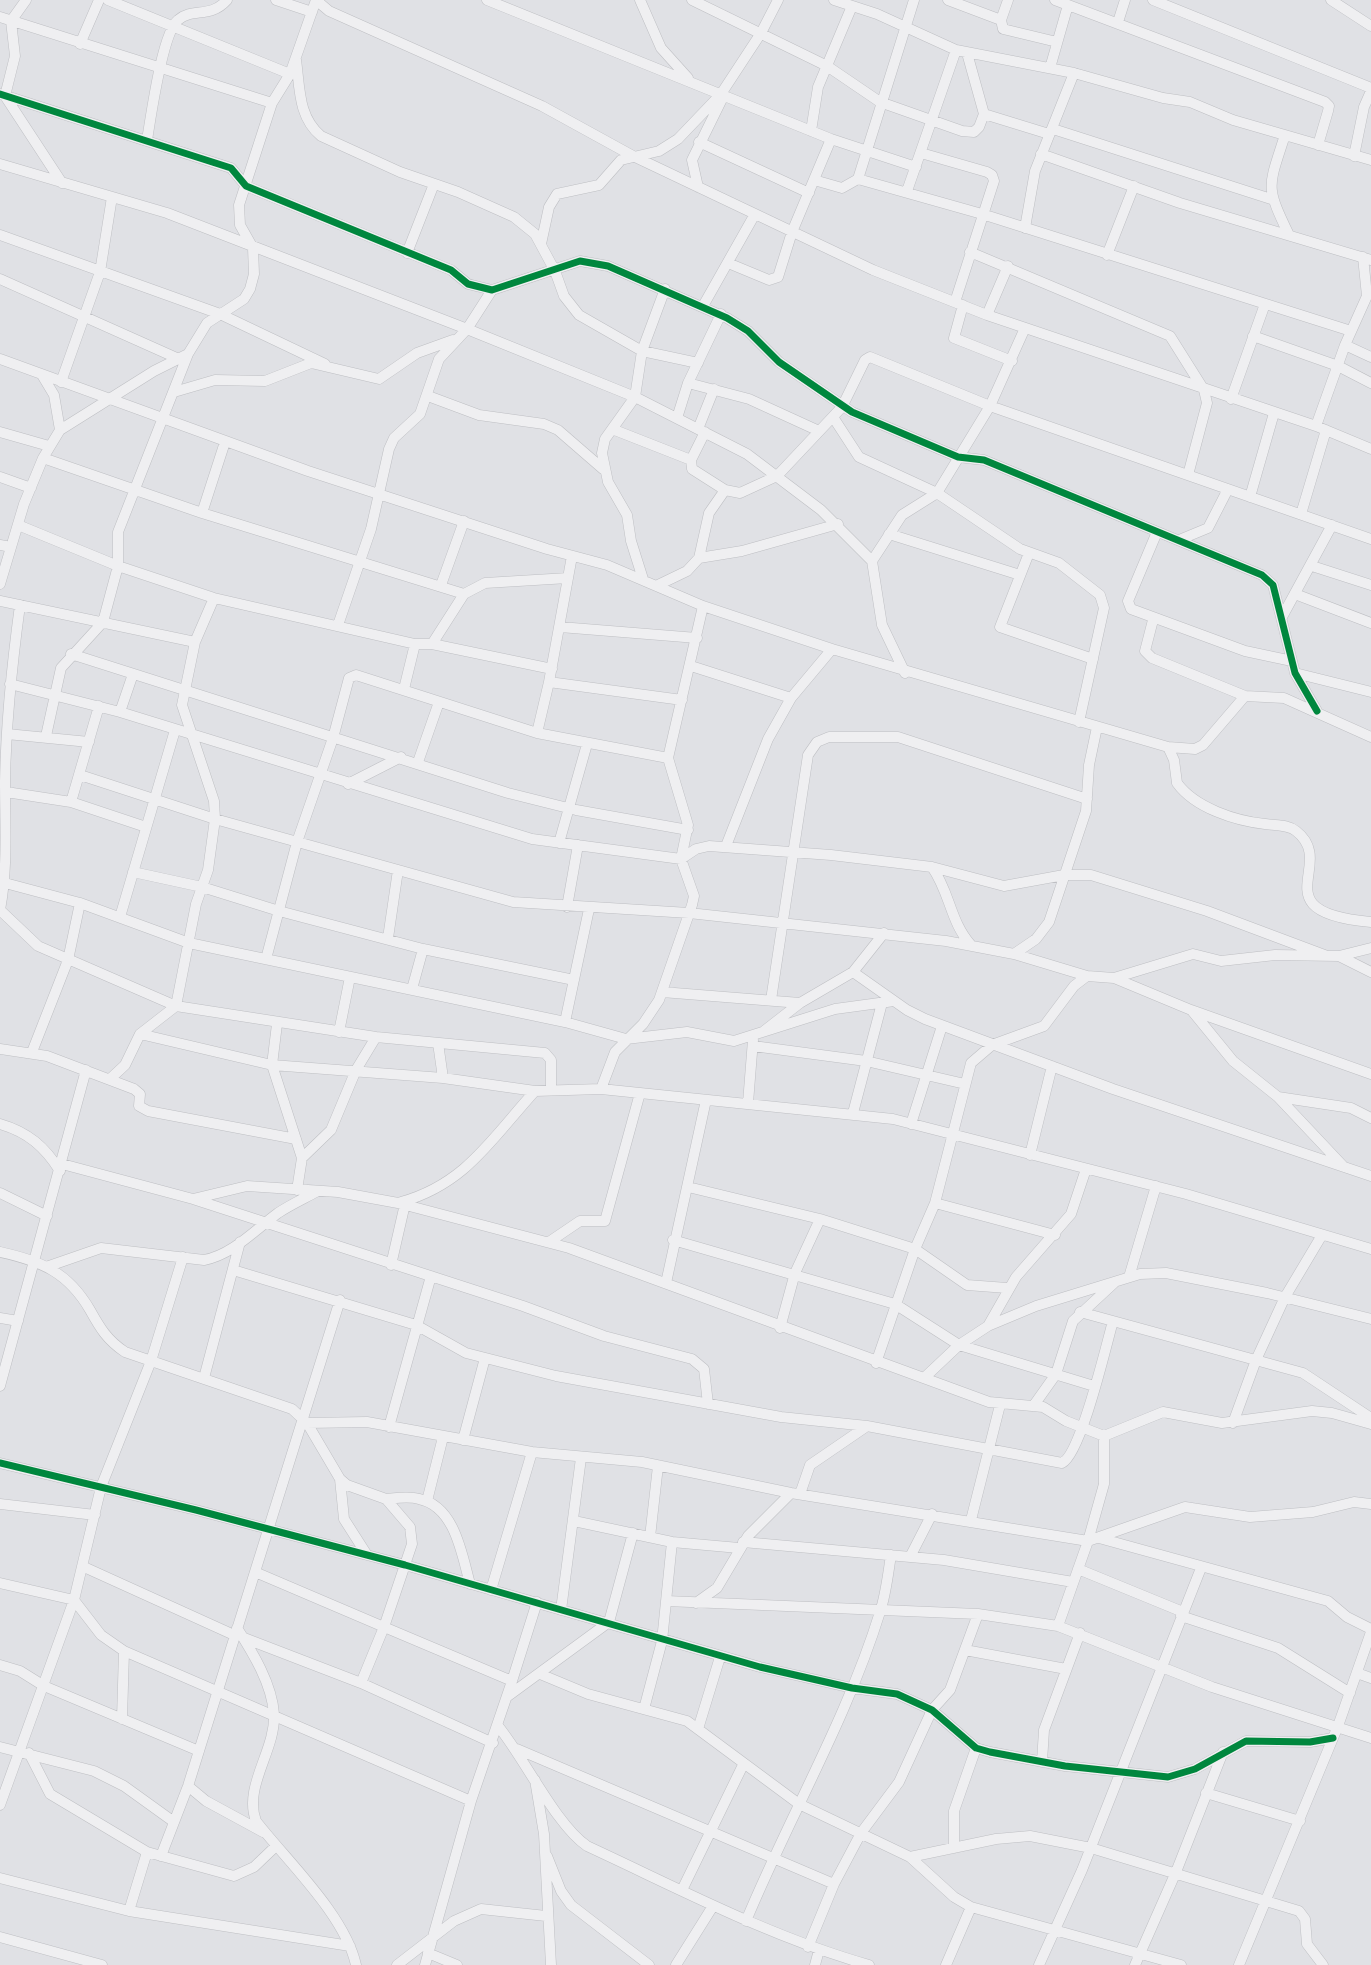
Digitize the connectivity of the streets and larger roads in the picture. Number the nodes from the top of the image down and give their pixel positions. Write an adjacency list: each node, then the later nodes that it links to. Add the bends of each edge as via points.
1 (26, 0): 24 (street)
2 (99, 0): 31 (street)
3 (108, 0): 26 (street)
4 (227, 0): 26 (street, via 213,12 187,15)
5 (276, 0): 21 (street)
6 (316, 0): 21 (street); 58 (street, via 330,11 542,106)
7 (487, 0): 40 (street)
8 (640, 0): 40 (street, via 661,48)
9 (778, 0): 29 (street)
10 (834, 0): 20 (street)
11 (914, 0): 27 (street)
12 (948, 0): 23 (street)
13 (1008, 0): 23 (street)
14 (1055, 0): 19 (street)
15 (1125, 0): 25 (street)
16 (1153, 0): 41 (street)
17 (1331, 0): 28 (street)
18 (699, 1): 29 (street)
19 (1068, 5): 25 (street); 30 (street)
20 (852, 6): 27 (street); 35 (street)
21 (312, 12): 34 (street)
22 (0, 17): 24 (street)
23 (1001, 20): 30 (street, via 1007,31)
24 (11, 21): 31 (street); 42 (street, via 15,56)
25 (1118, 22): 54 (street, via 1325,102 1329,106)
26 (174, 25): 37 (street); 39 (street)
27 (904, 26): 32 (street); 44 (street)
28 (1371, 26)
29 (761, 33): 35 (street); 43 (street)
30 (1057, 42): 36 (street)
31 (80, 44): 37 (street)
32 (956, 50): 33 (street); 47 (street)
33 (967, 53): 36 (street); 46 (street)
34 (296, 58): 39 (street); 66 (street, via 302,110 313,129)
35 (827, 66): 44 (street); 48 (street, via 818,87)
36 (1050, 68): 38 (street)
37 (160, 69): 45 (street); 52 (street)
38 (1074, 73): 49 (street); 50 (street, via 1191,102)
39 (290, 74): 45 (street)
40 (690, 81): 43 (street)
41 (1371, 90): 59 (street)
42 (3, 95): 52 (street); 65 (street)
43 (723, 95): 48 (street); 53 (street); 58 (street, via 669,146)
44 (880, 102): 47 (street); 55 (street)
45 (272, 103): 67 (street)
46 (984, 114): 47 (street, via 974,132); 49 (street)
47 (931, 121): 56 (street)
48 (811, 131): 51 (street)
49 (1051, 132): 57 (street); 73 (street)
50 (1285, 135): 54 (street); 73 (street, via 1271,179)
51 (831, 139): 55 (street); 64 (street)
52 (146, 140): 67 (street, via 231,168)
53 (699, 142): 69 (street, via 692,169); 71 (street)
54 (1318, 145): 59 (street)
55 (864, 150): 62 (street); 63 (street)
56 (921, 153): 62 (street); 75 (street, via 992,175)
57 (1041, 154): 68 (street); 76 (street)
58 (633, 156): 69 (street); 80 (street, via 621,160 599,185 558,194 549,207)
59 (1354, 156): 60 (street)
60 (1371, 160)
61 (0, 164): 65 (street)
62 (916, 167): 70 (street)
63 (858, 179): 64 (street, via 842,188); 70 (street)
64 (814, 180): 71 (street)
65 (62, 183): 72 (street)
66 (434, 184): 80 (street, via 514,217); 83 (street)
67 (246, 186): 81 (street, via 237,214); 83 (street)
68 (1134, 186): 79 (street); 84 (street)
69 (698, 187): 74 (street)
70 (907, 191): 75 (street)
71 (809, 193): 77 (street)
72 (112, 197): 81 (street, via 167,213); 89 (street)
73 (1271, 199): 79 (street)
74 (755, 214): 77 (street); 86 (street)
75 (982, 214): 76 (street); 82 (street)
76 (1025, 228): 84 (street)
77 (792, 232): 86 (street, via 775,281); 94 (street)
78 (0, 235): 89 (street)
79 (1289, 236): 85 (street)
80 (541, 244): 88 (street)
81 (253, 248): 97 (street, via 250,289 244,299); 102 (street)
82 (970, 252): 87 (street); 94 (street)
83 (407, 253): 92 (street, via 451,270 467,284)
84 (1107, 255): 95 (street)
85 (1367, 259): 93 (street)
86 (728, 263): 96 (street)
87 (1008, 266): 99 (street); 120 (street, via 1164,331)
88 (555, 271): 91 (street, via 586,261); 92 (street); 107 (street, via 564,296 579,315)
89 (100, 272): 97 (street); 100 (street)
90 (0, 279): 100 (street)
91 (665, 289): 96 (street); 107 (street)
92 (492, 290): 102 (street)
93 (1369, 297): 103 (street)
94 (959, 304): 99 (street); 111 (street, via 954,338)
95 (1265, 304): 103 (street); 104 (street)
96 (703, 306): 98 (street)
97 (220, 314): 108 (street, via 207,323); 113 (street)
98 (721, 314): 112 (street); 127 (street)
99 (987, 315): 101 (street)
100 (83, 318): 108 (street); 116 (street)
101 (1025, 328): 111 (street); 120 (street)
102 (467, 329): 105 (street); 123 (street)
103 (1351, 331): 106 (street)
104 (1253, 336): 114 (street); 124 (street)
105 (458, 338): 113 (street, via 417,353 379,379); 122 (street, via 439,359)
106 (1345, 345): 109 (street); 114 (street)
107 (642, 351): 112 (street); 123 (street)
108 (183, 356): 121 (street); 125 (street)
109 (1371, 357)
110 (0, 359): 115 (street)
111 (1012, 361): 126 (street)
112 (698, 363): 117 (street)
113 (325, 364): 121 (street, via 302,365 265,380 215,380)
114 (1338, 366): 118 (street); 132 (street)
115 (42, 375): 116 (street); 134 (street, via 54,396)
116 (61, 382): 125 (street)
117 (688, 383): 119 (street); 130 (street)
118 (1371, 383)
119 (715, 389): 135 (street); 136 (street)
120 (1204, 390): 124 (street); 145 (street, via 1207,411)
121 (174, 392): 131 (street)
122 (428, 396): 144 (street, via 480,415 544,424 558,430); 152 (street, via 420,414 394,438)
123 (635, 397): 130 (street); 133 (street)
124 (1231, 399): 128 (street)
125 (111, 400): 131 (street); 134 (street)
126 (990, 406): 127 (street, via 867,357); 142 (street); 145 (street)
127 (842, 407): 129 (street); 142 (street)
128 (1274, 413): 132 (street); 154 (street)
129 (833, 417): 136 (street); 153 (street, via 859,457)
130 (677, 418): 135 (street)
131 (162, 420): 138 (street); 149 (street)
132 (1321, 428): 140 (street); 156 (street)
133 (612, 429): 143 (street); 144 (street, via 601,453)
134 (60, 430): 139 (street)
135 (701, 430): 143 (street); 146 (street)
136 (819, 431): 146 (street)
137 (0, 432): 139 (street)
138 (225, 442): 152 (street); 155 (street)
139 (49, 446): 141 (street)
140 (1371, 449)
141 (43, 457): 148 (street); 149 (street)
142 (958, 457): 153 (street); 161 (street, via 984,460)
143 (691, 460): 151 (street, via 692,469)
144 (603, 469): 176 (street, via 627,515)
145 (1188, 475): 150 (street)
146 (778, 476): 151 (street, via 750,491); 158 (street)
147 (0, 477): 148 (street)
148 (31, 488): 159 (street)
149 (133, 489): 155 (street); 172 (street, via 118,531)
150 (1228, 489): 154 (street); 164 (street, via 1209,528)
151 (725, 490): 169 (street, via 709,513)
152 (378, 493): 157 (street); 170 (street)
153 (937, 493): 162 (street, via 902,515); 167 (street)
154 (1250, 496): 156 (street)
155 (202, 513): 170 (street)
156 (1301, 514): 160 (street)
157 (464, 521): 168 (street); 180 (street)
158 (838, 524): 169 (street, via 743,551); 171 (street)
159 (18, 525): 166 (street); 172 (street)
160 (1332, 525): 163 (street); 173 (street)
161 (1157, 531): 164 (street); 188 (street, via 1127,606)
162 (889, 534): 171 (street); 174 (street)
163 (1371, 539)
164 (1179, 540): 187 (street, via 1269,580)
165 (0, 545): 166 (street)
166 (11, 547): 177 (street)
167 (1029, 553): 174 (street); 199 (street, via 1059,563 1100,595 1104,608)
168 (572, 556): 175 (street); 176 (street)
169 (699, 558): 178 (street, via 687,571)
170 (362, 561): 180 (street); 191 (street)
171 (872, 561): 203 (street, via 882,625)
172 (118, 566): 183 (street); 189 (street)
173 (1312, 566): 179 (street); 182 (street)
174 (1020, 575): 199 (street, via 1000,627)
175 (568, 578): 181 (street, via 485,583); 192 (street)
176 (643, 579): 178 (street)
177 (0, 584)
178 (658, 585): 186 (street)
179 (1371, 585)
180 (441, 586): 181 (street)
181 (464, 594): 196 (street)
182 (1295, 594): 187 (street); 190 (street)
183 (214, 598): 191 (street); 194 (street)
184 (0, 601): 185 (street)
185 (20, 605): 189 (street); 206 (street)
186 (704, 606): 193 (street); 197 (street)
187 (1282, 617): 200 (street)
188 (1153, 620): 200 (street, via 1245,651); 212 (street, via 1147,655)
189 (103, 622): 194 (street); 198 (street)
190 (1371, 624)
191 (338, 625): 195 (street)
192 (559, 627): 193 (street); 202 (street)
193 (697, 638): 201 (street)
194 (195, 642): 208 (street)
195 (415, 644): 196 (street); 209 (street)
196 (432, 644): 202 (street)
197 (832, 649): 203 (street); 213 (street)
198 (71, 654): 205 (street); 211 (street, via 61,668)
199 (1093, 659): 220 (street)
200 (1292, 661): 204 (street)
201 (691, 666): 213 (street); 214 (street)
202 (552, 669): 207 (street)
203 (905, 673): 220 (street)
204 (1295, 673): 210 (street); 217 (street)
205 (133, 674): 208 (street); 218 (street)
206 (7, 680): 211 (street); 219 (street)
207 (549, 682): 214 (street); 223 (street)
208 (183, 688): 226 (street, via 184,717); 228 (street)
209 (404, 689): 215 (street); 228 (street, via 349,677)
210 (1371, 692)
211 (54, 693): 216 (street); 225 (street)
212 (1245, 696): 217 (street, via 1279,696); 231 (street, via 1203,745 1195,749)
213 (791, 698): 251 (street, via 768,739)
214 (682, 700): 234 (street)
215 (439, 702): 223 (street); 235 (street)
216 (99, 706): 218 (street); 229 (street)
217 (1317, 711): 227 (street)
218 (120, 712): 222 (street)
219 (4, 720): 224 (street)
220 (1079, 722): 221 (street)
221 (1097, 727): 231 (street); 241 (street)
222 (175, 730): 226 (street); 240 (street)
223 (537, 733): 230 (street)
224 (7, 734): 225 (street); 232 (street)
225 (46, 736): 229 (street)
226 (193, 736): 237 (street); 244 (street, via 215,800)
227 (1371, 737)
228 (333, 738): 233 (street); 237 (street)
229 (89, 742): 236 (street)
230 (587, 744): 234 (street); 243 (street)
231 (1168, 747): 267 (street, via 1178,783 1202,804 1249,822 1286,826 1304,839 1309,853 1310,900 1317,909 1338,919)
232 (3, 753): 239 (street)
233 (401, 757): 235 (street); 238 (street)
234 (668, 758): 247 (street)
235 (418, 762): 243 (street, via 489,788)
236 (80, 775): 240 (street); 242 (street)
237 (320, 776): 238 (street); 248 (street)
238 (348, 784): 249 (street)
239 (6, 792): 242 (street); 245 (street)
240 (154, 798): 244 (street); 246 (street)
241 (1087, 799): 252 (street, via 898,737 829,737 817,742 808,755); 257 (street)
242 (71, 802): 246 (street)
243 (569, 808): 247 (street); 249 (street)
244 (215, 818): 248 (street); 259 (street)
245 (3, 824): 258 (street)
246 (146, 827): 256 (street)
247 (688, 830): 253 (street)
248 (297, 842): 255 (street); 264 (street)
249 (559, 843): 250 (street)
250 (578, 845): 253 (street); 261 (street)
251 (726, 846): 252 (street); 253 (street, via 696,849)
252 (792, 851): 254 (street); 268 (street)
253 (681, 859): 265 (street, via 694,896)
254 (932, 867): 257 (street, via 1004,886); 272 (street, via 947,890 955,924)
255 (398, 870): 261 (street, via 513,902); 270 (street)
256 (133, 872): 259 (street); 266 (street)
257 (1064, 875): 275 (street, via 1044,932); 276 (street, via 1100,877)
258 (5, 883): 260 (street); 263 (street)
259 (202, 887): 264 (street); 271 (street)
260 (80, 903): 266 (street); 278 (street)
261 (567, 907): 262 (street)
262 (589, 909): 265 (street); 285 (street)
263 (0, 910): 278 (street, via 38,946)
264 (279, 911): 270 (street); 279 (street)
265 (689, 912): 268 (street); 287 (street)
266 (120, 917): 271 (street)
267 (1371, 922)
268 (784, 923): 269 (street); 288 (street)
269 (884, 933): 272 (street); 280 (street)
270 (388, 939): 274 (street)
271 (189, 943): 279 (street); 292 (street)
272 (971, 945): 275 (street)
273 (1371, 947): 277 (street)
274 (422, 949): 285 (street); 286 (street)
275 (1014, 954): 282 (street)
276 (1327, 956): 277 (street); 284 (street, via 1221,961 1193,954)
277 (1339, 956): 281 (street)
278 (68, 960): 292 (street); 305 (street)
279 (266, 960): 283 (street)
280 (853, 972): 289 (street); 290 (street)
281 (1371, 972)
282 (1087, 976): 284 (street); 303 (street, via 1044,1026)
283 (350, 977): 286 (street); 297 (street)
284 (1114, 978): 293 (street)
285 (574, 980): 294 (street)
286 (412, 989): 294 (street)
287 (662, 992): 288 (street); 300 (street, via 643,1024)
288 (771, 1000): 290 (street)
289 (894, 1001): 291 (street); 296 (street)
290 (800, 1003): 301 (street)
291 (882, 1003): 301 (street, via 835,1009); 306 (street)
292 (176, 1006): 295 (street); 298 (street)
293 (1191, 1010): 312 (street); 320 (street, via 1233,1061)
294 (565, 1022): 300 (street)
295 (277, 1024): 297 (street); 307 (street)
296 (942, 1026): 303 (street); 311 (street)
297 (339, 1031): 299 (street)
298 (140, 1034): 307 (street); 314 (street, via 125,1065)
299 (376, 1037): 302 (street); 310 (street)
300 (626, 1039): 301 (street, via 687,1032 724,1041); 317 (street, via 615,1052)
301 (756, 1039): 306 (street); 322 (street)
302 (438, 1043): 313 (street); 316 (street, via 545,1053 551,1060)
303 (992, 1045): 308 (street); 315 (street, via 977,1055)
304 (0, 1049): 305 (street)
305 (32, 1052): 309 (street)
306 (866, 1061): 311 (street); 323 (street)
307 (272, 1065): 310 (street); 328 (street)
308 (1052, 1066): 329 (street); 333 (street)
309 (86, 1070): 314 (street); 331 (street)
310 (356, 1070): 313 (street); 330 (street, via 331,1130)
311 (927, 1074): 315 (street); 326 (street)
312 (1371, 1074)
313 (443, 1078): 318 (street)
314 (110, 1080): 328 (street, via 139,1091 142,1109)
315 (965, 1084): 327 (street)
316 (551, 1088): 317 (street); 318 (street)
317 (601, 1089): 319 (street)
318 (535, 1091): 341 (street, via 474,1163)
319 (640, 1093): 321 (street); 350 (street, via 605,1221 580,1221)
320 (1278, 1097): 324 (street, via 1350,1108); 333 (street)
321 (706, 1100): 322 (street); 336 (street)
322 (748, 1103): 323 (street)
323 (853, 1113): 326 (street)
324 (1371, 1118)
325 (0, 1124): 331 (street, via 26,1134)
326 (911, 1124): 327 (street)
327 (953, 1136): 329 (street); 342 (street)
328 (296, 1139): 330 (street)
329 (1030, 1155): 332 (street)
330 (302, 1158): 337 (street)
331 (61, 1167): 340 (street); 343 (street)
332 (1086, 1169): 335 (street); 346 (street, via 1071,1214)
333 (1346, 1169): 334 (street)
334 (1371, 1176)
335 (1156, 1186): 347 (street); 361 (street)
336 (688, 1188): 344 (street); 348 (street)
337 (297, 1190): 338 (street); 340 (street, via 247,1186)
338 (317, 1192): 341 (street); 345 (street)
339 (0, 1193): 343 (street)
340 (193, 1199): 345 (street)
341 (402, 1203): 350 (street); 356 (street)
342 (935, 1203): 346 (street); 351 (street)
343 (47, 1216): 355 (street)
344 (821, 1219): 351 (street); 359 (street)
345 (266, 1223): 349 (street); 356 (street)
346 (1055, 1235): 364 (street)
347 (1322, 1235): 352 (street); 365 (street)
348 (673, 1240): 359 (street); 363 (street)
349 (240, 1242): 354 (street, via 213,1258); 358 (street)
350 (549, 1242): 363 (street)
351 (915, 1249): 364 (street, via 967,1285); 367 (street)
352 (1371, 1250)
353 (0, 1252): 355 (street)
354 (183, 1257): 357 (street, via 101,1248); 379 (street)
355 (35, 1259): 357 (street); 371 (street)
356 (391, 1265): 360 (street)
357 (49, 1266): 379 (street, via 71,1282 110,1342)
358 (233, 1270): 366 (street); 382 (street)
359 (795, 1273): 367 (street); 375 (street)
360 (430, 1276): 373 (street); 386 (street, via 604,1336 692,1359 704,1369)
361 (1129, 1277): 362 (street); 365 (street, via 1166,1273)
362 (1117, 1280): 368 (street); 374 (street)
363 (666, 1283): 375 (street)
364 (1007, 1288): 374 (street)
365 (1285, 1297): 370 (street); 378 (street)
366 (340, 1300): 373 (street); 390 (street)
367 (895, 1304): 376 (street); 380 (street)
368 (1080, 1312): 372 (street); 381 (street)
369 (0, 1318): 371 (street)
370 (1371, 1319)
371 (18, 1321): 384 (street)
372 (1113, 1321): 378 (street); 385 (street)
373 (416, 1325): 377 (street, via 450,1346); 394 (street)
374 (988, 1326): 376 (street)
375 (780, 1328): 380 (street)
376 (959, 1345): 381 (street); 383 (street)
377 (485, 1358): 386 (street); 398 (street)
378 (1256, 1360): 389 (street, via 1303,1373); 391 (street)
379 (151, 1361): 382 (street); 405 (street)
380 (876, 1363): 383 (street)
381 (1056, 1374): 385 (street); 388 (street)
382 (204, 1378): 390 (street, via 286,1406)
383 (924, 1378): 387 (street)
384 (0, 1386)
385 (1094, 1386): 395 (street)
386 (708, 1404): 393 (street)
387 (1000, 1405): 388 (street); 399 (street)
388 (1034, 1405): 395 (street)
389 (1371, 1418)
390 (305, 1421): 394 (street); 404 (street); 415 (street)
391 (1233, 1423): 392 (street, via 1312,1411); 396 (street, via 1163,1412)
392 (1371, 1424)
393 (867, 1426): 399 (street); 406 (street, via 810,1465)
394 (389, 1427): 397 (street)
395 (1082, 1428): 396 (street); 399 (street, via 1072,1456 1062,1463)
396 (1104, 1436): 418 (street, via 1105,1474)
397 (443, 1437): 398 (street); 408 (street)
398 (463, 1440): 400 (street)
399 (986, 1449): 413 (street)
400 (531, 1452): 401 (street); 432 (street)
401 (581, 1458): 403 (street); 414 (street)
402 (0, 1463): 405 (street)
403 (658, 1466): 406 (street); 417 (street)
404 (340, 1479): 407 (street); 421 (street, via 344,1519)
405 (101, 1487): 412 (street); 415 (street)
406 (795, 1494): 411 (street); 420 (street)
407 (386, 1499): 408 (street); 424 (street, via 410,1527)
408 (427, 1501): 431 (street, via 453,1530)
409 (0, 1504): 412 (street)
410 (1371, 1504): 418 (street, via 1354,1502 1296,1514 1250,1517 1185,1507)
411 (932, 1514): 413 (street); 423 (street)
412 (95, 1516): 425 (street)
413 (971, 1520): 418 (street)
414 (574, 1521): 416 (street); 437 (street)
415 (270, 1529): 421 (street); 428 (street)
416 (633, 1533): 417 (street); 441 (street)
417 (650, 1537): 419 (street)
418 (1093, 1539): 426 (street); 427 (street)
419 (672, 1542): 420 (street); 434 (street)
420 (741, 1545): 422 (street); 436 (street, via 724,1580)
421 (367, 1555): 424 (street)
422 (891, 1555): 423 (street); 438 (street)
423 (910, 1557): 430 (street)
424 (405, 1565): 431 (street); 443 (street)
425 (84, 1567): 433 (street); 445 (street)
426 (1201, 1568): 440 (street); 446 (street, via 1328,1601)
427 (1078, 1569): 430 (street); 440 (street)
428 (256, 1572): 443 (street); 445 (street)
429 (0, 1583): 433 (street)
430 (1073, 1583): 442 (street)
431 (470, 1584): 432 (street)
432 (491, 1590): 435 (street)
433 (74, 1600): 449 (street, via 101,1634); 459 (street)
434 (666, 1601): 436 (street); 447 (street)
435 (537, 1602): 437 (street); 457 (street)
436 (696, 1603): 438 (street)
437 (561, 1609): 441 (street)
438 (881, 1610): 439 (street); 460 (street)
439 (978, 1614): 442 (street); 448 (street)
440 (1182, 1614): 452 (street); 462 (street, via 1278,1648)
441 (609, 1622): 447 (street); 455 (street)
442 (1058, 1626): 444 (street)
443 (384, 1627): 457 (street); 458 (street)
444 (1080, 1633): 452 (street); 453 (street)
445 (238, 1634): 458 (street); 461 (street); 466 (street, via 263,1677)
446 (1370, 1636): 454 (street)
447 (662, 1641): 450 (street); 464 (street)
448 (965, 1650): 453 (street); 465 (street, via 950,1690)
449 (124, 1651): 461 (street); 467 (street)
450 (720, 1657): 460 (street); 470 (street)
451 (0, 1665): 459 (street)
452 (1163, 1666): 469 (street, via 1212,1687); 482 (street)
453 (1066, 1669): 480 (street, via 1044,1731)
454 (1357, 1673): 456 (street); 462 (street)
455 (540, 1674): 463 (street); 464 (street, via 588,1694)
456 (1371, 1678)
457 (512, 1681): 463 (street)
458 (360, 1683): 473 (street)
459 (44, 1686): 467 (street); 478 (street)
460 (852, 1688): 465 (street, via 897,1694); 488 (street)
461 (216, 1693): 466 (street); 477 (street)
462 (1350, 1693): 469 (street)
463 (508, 1696): 468 (street)
464 (644, 1709): 470 (street)
465 (932, 1710): 475 (street); 492 (street, via 899,1782)
466 (274, 1715): 486 (street); 493 (street, via 251,1801 256,1821)
467 (122, 1719): 477 (street)
468 (498, 1726): 473 (street); 476 (street)
469 (1338, 1726): 471 (street); 472 (street)
470 (698, 1729): 481 (street)
471 (1333, 1738): 479 (street, via 1246,1741); 489 (street)
472 (1371, 1738)
473 (493, 1743): 486 (street)
474 (0, 1747): 478 (street)
475 (976, 1748): 480 (street); 496 (street, via 954,1811)
476 (517, 1749): 483 (street); 491 (street)
477 (199, 1751): 484 (street)
478 (24, 1752): 487 (street); 490 (street, via 94,1771); 498 (street, via 58,1800)
479 (1223, 1752): 482 (street, via 1168,1777); 485 (street)
480 (1042, 1762): 482 (street)
481 (743, 1765): 488 (street); 491 (street)
482 (1122, 1772): 497 (street)
483 (534, 1777): 495 (street); 505 (street, via 578,1840)
484 (188, 1786): 490 (street); 493 (street)
485 (1206, 1793): 489 (street); 502 (street)
486 (471, 1801): 514 (street)
487 (0, 1804)
488 (799, 1804): 492 (street); 500 (street)
489 (1300, 1821): 506 (street)
490 (174, 1822): 499 (street)
491 (710, 1831): 500 (street); 505 (street)
492 (861, 1833): 501 (street); 504 (street)
493 (266, 1834): 494 (street)
494 (276, 1846): 499 (street, via 254,1867 234,1876); 515 (street)
495 (544, 1846): 510 (street); 528 (street, via 570,1905)
496 (954, 1848): 497 (street, via 1015,1836); 501 (street)
497 (1091, 1848): 502 (street); 512 (street)
498 (147, 1852): 499 (street); 509 (street)
499 (161, 1856)
500 (772, 1857): 504 (street); 511 (street)
501 (910, 1857): 508 (street, via 954,1898)
502 (1176, 1872): 506 (street); 520 (street)
503 (0, 1878): 509 (street)
504 (834, 1884): 516 (street)
505 (682, 1890): 507 (street)
506 (1264, 1900): 536 (street, via 1258,1926); 537 (street, via 1303,1914 1307,1944)
507 (713, 1906): 511 (street); 529 (street)
508 (971, 1907): 512 (street); 532 (street)
509 (129, 1911): 515 (street)
510 (546, 1916): 514 (street, via 481,1909 454,1921); 519 (street)
511 (746, 1921): 516 (street)
512 (1055, 1930): 520 (street); 533 (street)
513 (0, 1937): 521 (street)
514 (431, 1940): 518 (street); 523 (street)
515 (350, 1946): 522 (street)
516 (808, 1947): 517 (street)
517 (819, 1950): 530 (street); 531 (street)
518 (428, 1953): 524 (street); 525 (street)
519 (548, 1954): 526 (street); 527 (street)
520 (1139, 1954): 534 (street); 535 (street)
521 (102, 1965)
522 (356, 1965)
523 (397, 1965)
524 (425, 1965)
525 (457, 1965)
526 (544, 1965)
527 (551, 1965)
528 (649, 1965)
529 (676, 1965)
530 (815, 1965)
531 (869, 1965)
532 (946, 1965)
533 (1040, 1965)
534 (1135, 1965)
535 (1181, 1965)
536 (1239, 1965)
537 (1323, 1965)

